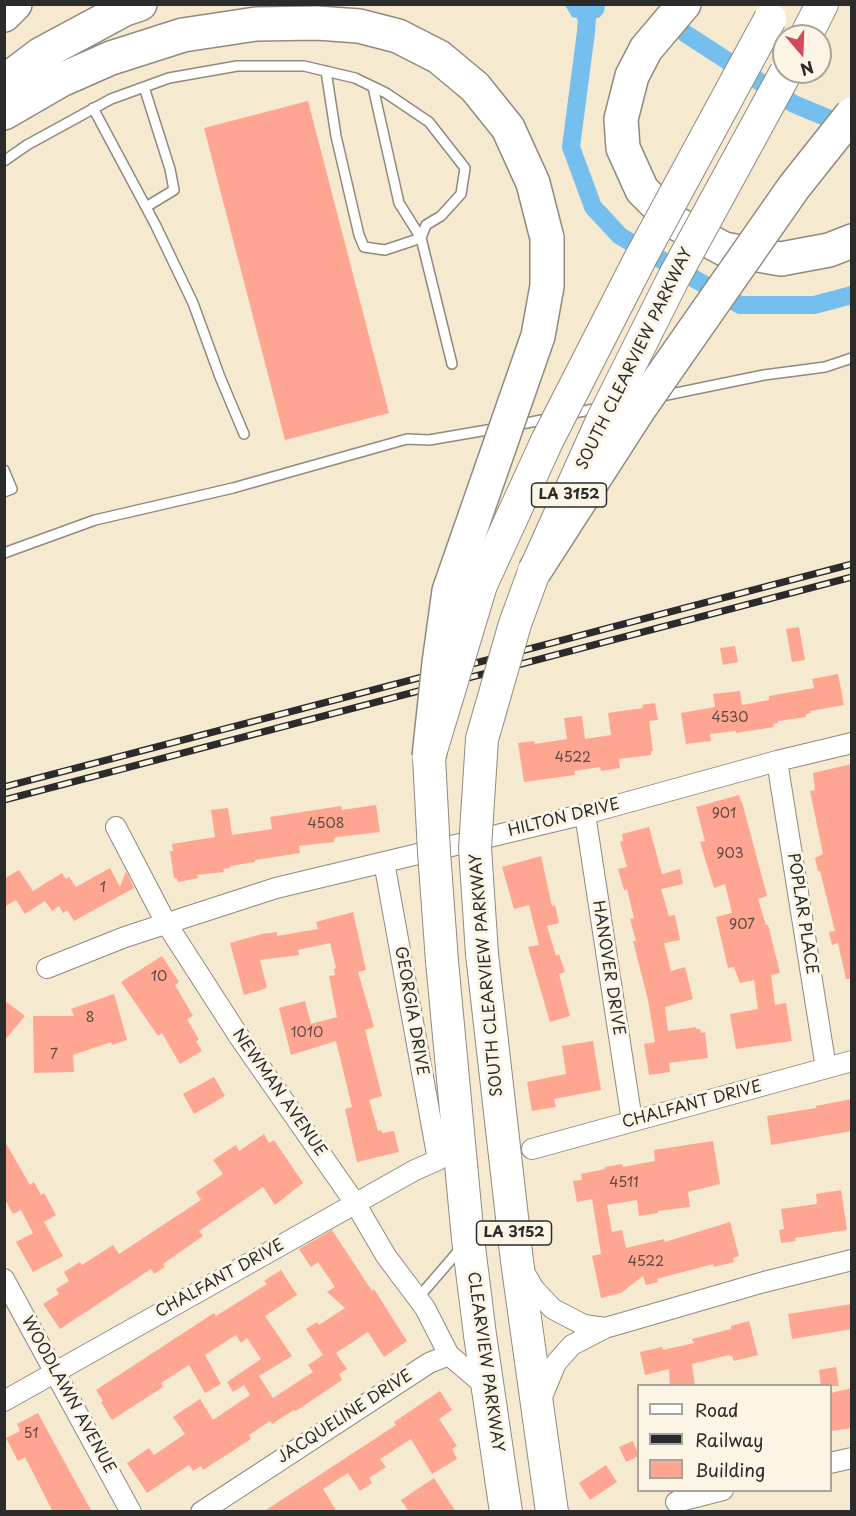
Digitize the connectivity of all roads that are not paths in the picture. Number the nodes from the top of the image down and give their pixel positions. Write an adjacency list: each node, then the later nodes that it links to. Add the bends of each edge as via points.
1 (15, 4): 6 (highway)
2 (140, 4): 9 (highway, via 41,54)
3 (684, 4): 19 (highway, via 646,49 632,76 621,119 623,148 642,190 674,222 724,249 781,259 829,250)
4 (822, 4): 7 (highway)
5 (774, 12): 30 (highway, LA 3152, bridge, via 542,452 481,585)
6 (4, 15)
7 (812, 24)
8 (326, 71): 11 (lane, via 304,66 237,66 169,78); 12 (lane); 18 (lane, via 336,136 364,247 385,250)
9 (4, 82)
10 (779, 84): 28 (highway, SOUTH CLEARVIEW PARKWAY / LA 3152, bridge, via 663,299 602,421)
11 (144, 87): 13 (lane); 17 (lane, via 174,190)
12 (373, 87): 18 (lane, via 399,203); 18 (lane, via 429,122 465,168 461,194 441,216 426,225)
13 (93, 108): 16 (lane); 17 (lane)
14 (4, 113): 30 (highway, bridge, via 61,80 111,58 183,35 256,24 317,23 359,26 398,36 439,57 476,87 508,128 533,183 547,238 547,286 538,336 449,591)
15 (852, 114): 28 (highway, bridge, via 794,187 639,409)
16 (4, 161)
17 (146, 207): 24 (lane, via 193,303)
18 (421, 238): 21 (lane)
19 (852, 241)
20 (852, 358): 22 (lane, via 825,367)
21 (452, 364)
22 (630, 402)
23 (618, 405): 27 (lane, via 429,440 407,439 233,488 95,520)
24 (244, 434)
25 (4, 470): 26 (lane, via 12,489)
26 (4, 492)
27 (4, 553)
28 (534, 572): 45 (highway, SOUTH CLEARVIEW PARKWAY / LA 3152, bridge, via 482,739 475,848 482,954)
29 (852, 743): 31 (street, HILTON DRIVE)
30 (429, 757): 43 (highway, CLEARVIEW PARKWAY / LA 3152, bridge, via 442,961)
31 (777, 760): 32 (street, HILTON DRIVE); 38 (street, POPLAR PLACE)
32 (585, 814): 34 (street, HILTON DRIVE); 39 (street, HANOVER DRIVE)
33 (116, 827): 35 (street, NEWMAN AVENUE)
34 (384, 862): 35 (street, HILTON DRIVE, via 276,888); 41 (street, GEORGIA DRIVE)
35 (166, 923): 36 (street, HILTON DRIVE); 42 (street, NEWMAN AVENUE, via 240,1038)
36 (47, 969)
37 (852, 1061): 38 (street, CHALFANT DRIVE)
38 (826, 1068): 39 (street, CHALFANT DRIVE)
39 (632, 1122): 40 (street, CHALFANT DRIVE)
40 (532, 1149)
41 (438, 1160): 42 (street, CHALFANT DRIVE)
42 (355, 1203): 47 (street, NEWMAN AVENUE, via 386,1256); 50 (street, CHALFANT DRIVE)
43 (468, 1239): 47 (lane); 51 (highway, CLEARVIEW PARKWAY / LA 3152)
44 (852, 1260): 48 (street)
45 (517, 1261): 48 (street, via 534,1289 553,1309 584,1325); 53 (highway, SOUTH CLEARVIEW PARKWAY / LA 3152)
46 (4, 1279): 50 (street, WOODLAWN AVENUE)
47 (418, 1298): 49 (street, NEWMAN AVENUE)
48 (605, 1328): 53 (street, via 572,1345 556,1363)
49 (449, 1354): 51 (street); 59 (street, JACQUELINE DRIVE, via 429,1363)
50 (54, 1372): 52 (street, CHALFANT DRIVE); 58 (street, WOODLAWN AVENUE)
51 (488, 1388): 60 (highway, CLEARVIEW PARKWAY / LA 3152)
52 (4, 1401)
53 (538, 1407): 61 (highway, SOUTH CLEARVIEW PARKWAY / LA 3152)
54 (852, 1458): 55 (street)
55 (832, 1463)
56 (719, 1492): 57 (street)
57 (676, 1502)
58 (131, 1512)
59 (201, 1512)
60 (506, 1512)
61 (552, 1512)

